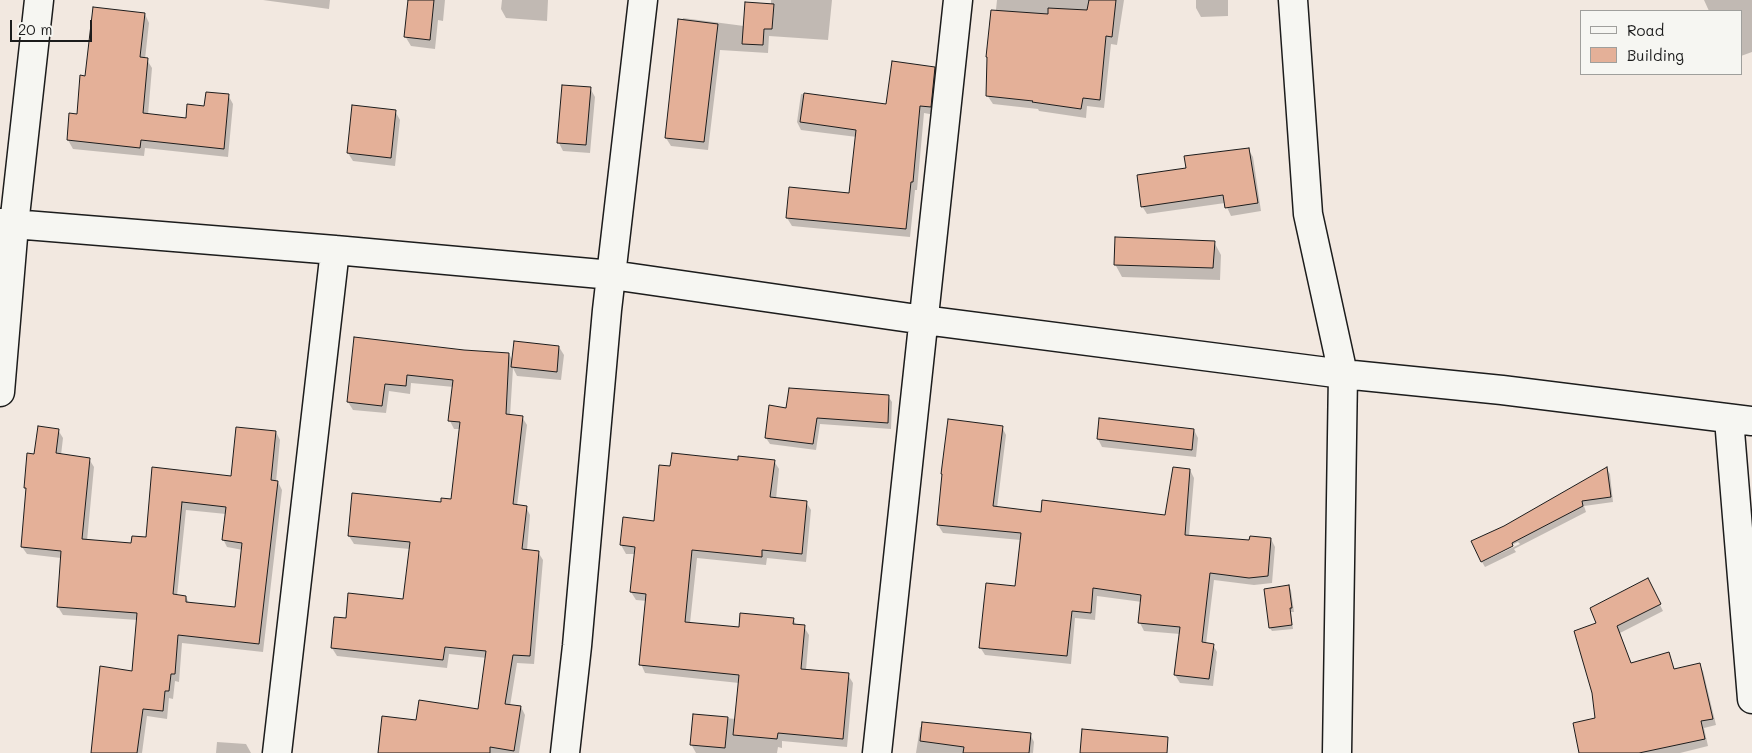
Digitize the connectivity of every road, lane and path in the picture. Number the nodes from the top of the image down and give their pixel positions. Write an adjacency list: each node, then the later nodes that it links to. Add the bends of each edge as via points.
1 (39, 0): 5 (street)
2 (643, 0): 7 (street)
3 (958, 0): 8 (street)
4 (1293, 0): 9 (street, via 1308,214)
5 (7, 224): 6 (street); 10 (street)
6 (335, 250): 7 (street); 13 (street)
7 (612, 275): 8 (street); 14 (street)
8 (924, 320): 9 (street); 15 (street)
9 (1343, 374): 11 (street); 16 (street)
10 (0, 392)
11 (1741, 420): 12 (street)
12 (1752, 699)
13 (277, 753)
14 (565, 753)
15 (877, 753)
16 (1337, 753)

